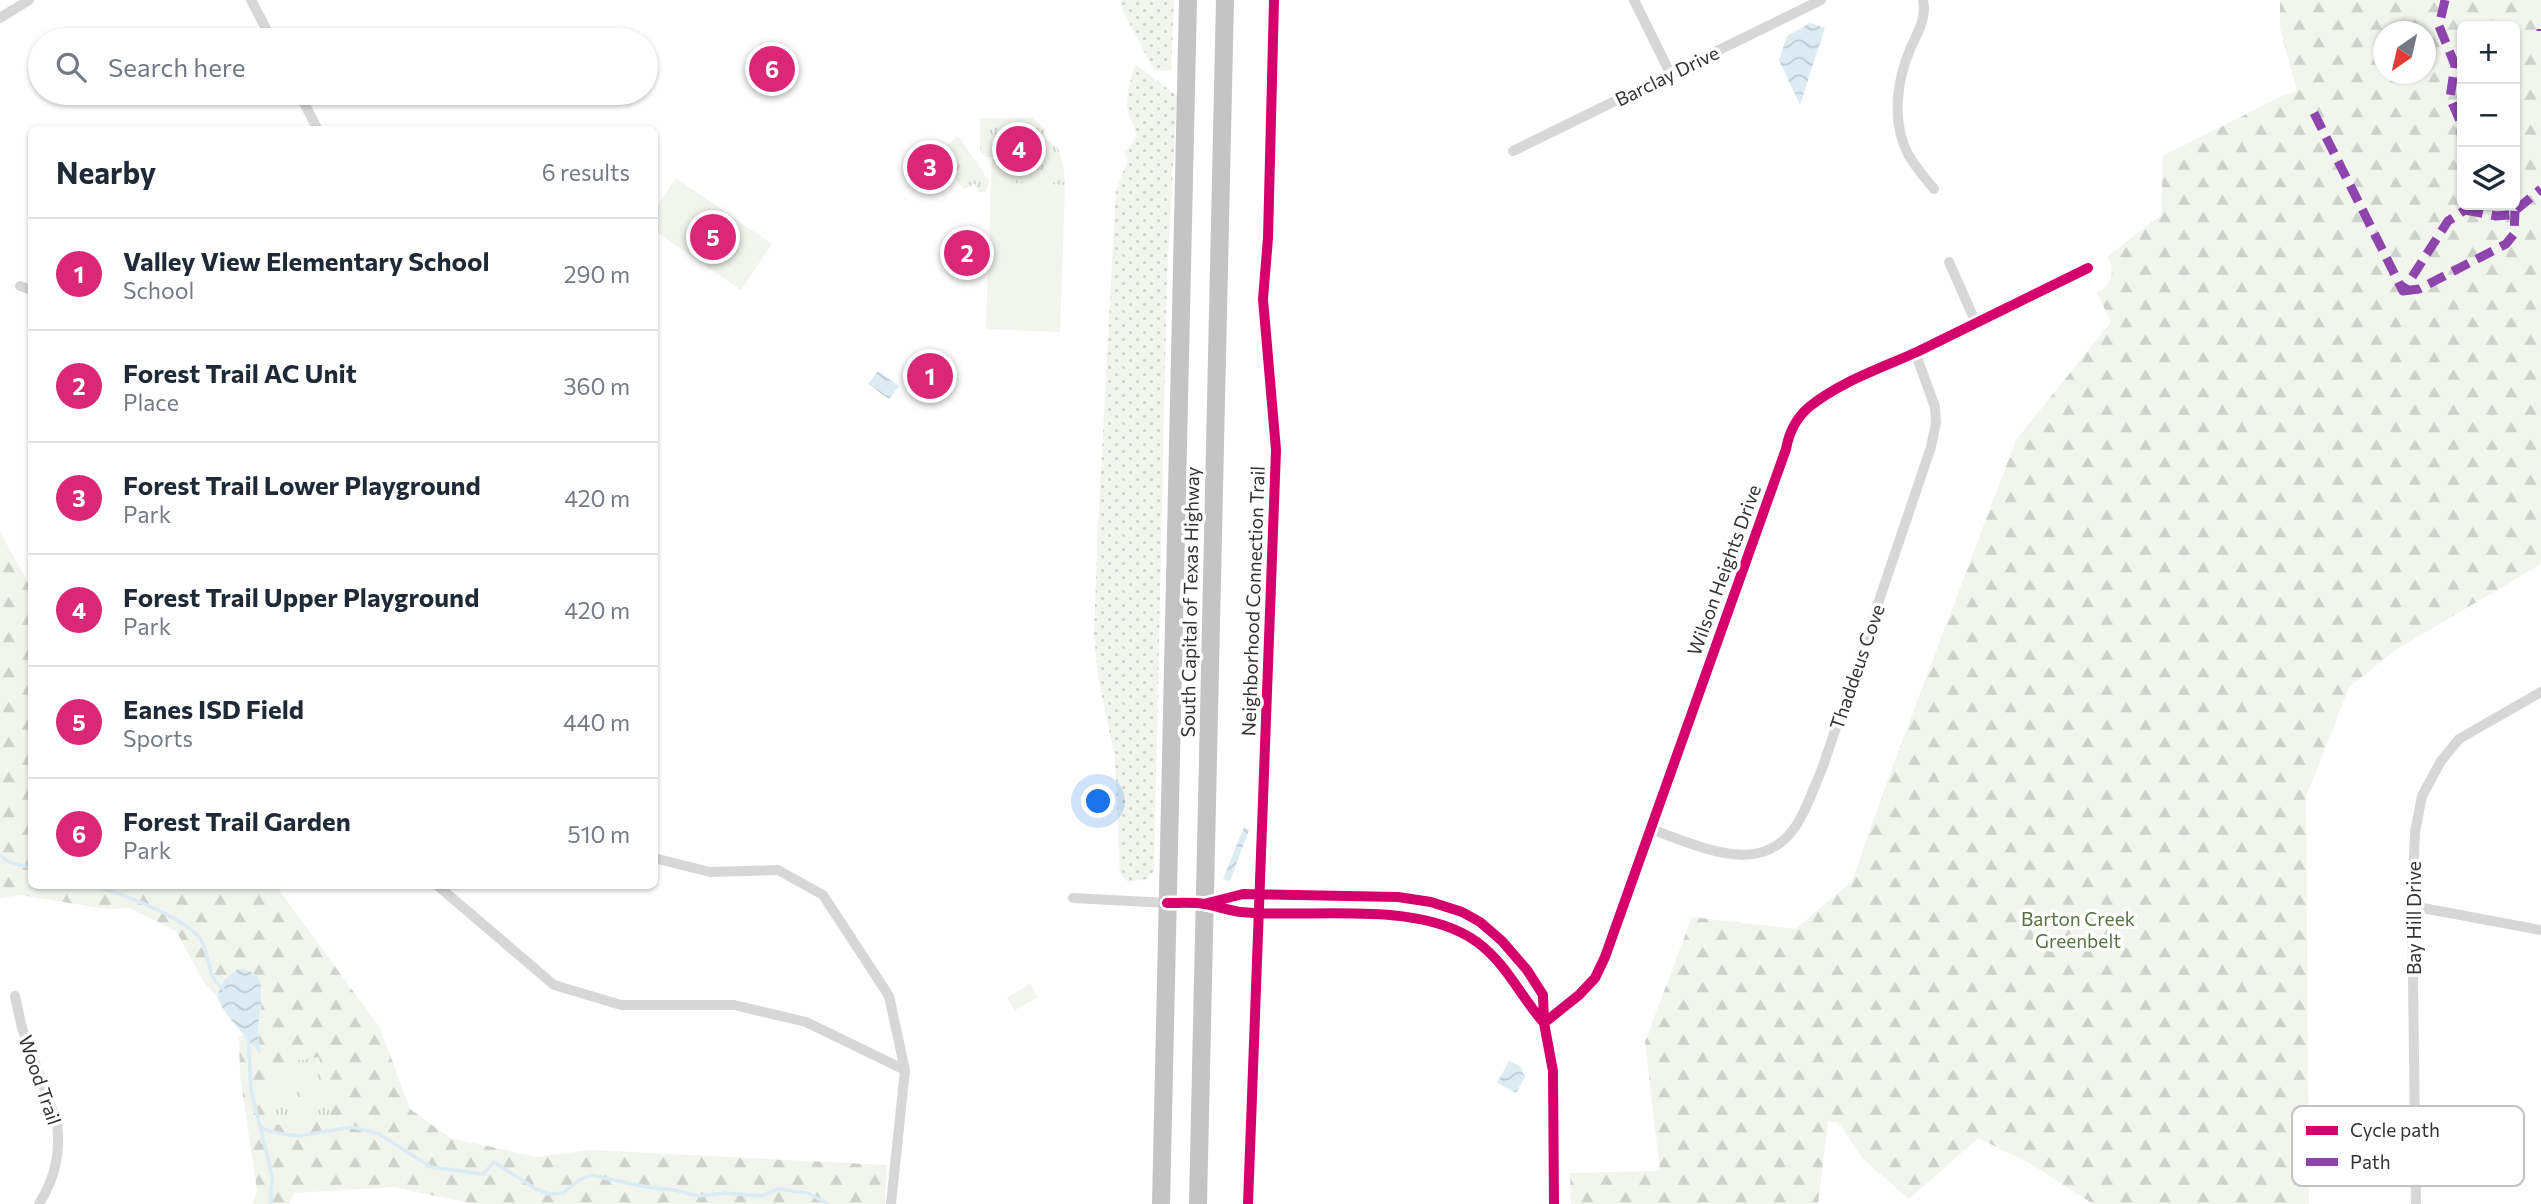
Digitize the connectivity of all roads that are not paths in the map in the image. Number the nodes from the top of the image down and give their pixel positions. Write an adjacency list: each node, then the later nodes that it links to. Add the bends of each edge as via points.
1 (29, 0): 8 (street)
2 (251, 0): 9 (street)
3 (1188, 0): 26 (highway, South Capital of Texas Highway)
4 (1224, 0): 27 (highway, South Capital of Texas Highway)
5 (1634, 0): 10 (street)
6 (1821, 0): 10 (street, Barclay Drive)
7 (1923, 0): 14 (street, via 1924,15 1905,62 1898,114 1907,153)
8 (0, 18)
9 (266, 28)
10 (1671, 75): 13 (street, Barclay Drive)
11 (305, 105): 12 (street)
12 (316, 126)
13 (1513, 151)
14 (1934, 189)
15 (1949, 262): 19 (street)
16 (2088, 268): 19 (street, Wilson Heights Drive)
17 (20, 286): 18 (street)
18 (28, 289)
19 (1976, 323): 20 (street, Wilson Heights Drive)
20 (1915, 352): 22 (street, Wilson Heights Drive, via 1836,388 1807,409 1788,436); 22 (street, Thaddeus Cove, via 1935,407 1931,447 1822,769 1799,820 1778,845 1749,855 1731,856)
21 (2541, 692): 28 (street, Bay Hill Drive, via 2459,739 2441,761 2422,796 2414,832)
22 (1650, 829): 31 (street, Wilson Heights Drive, via 1595,978)
23 (658, 859): 32 (street, via 710,872 778,870 823,895 889,996)
24 (442, 889): 32 (street, via 554,985 621,1005 734,1005 806,1022)
25 (1073, 898): 26 (street)
26 (1167, 903): 27 (street); 37 (highway, South Capital of Texas Highway)
27 (1204, 904): 31 (street, via 1243,894 1362,895 1431,902 1462,912 1503,942 1527,970 1543,995); 38 (highway, South Capital of Texas Highway)
28 (2412, 906): 29 (street); 33 (street, Bay Hill Drive)
29 (2541, 930)
30 (15, 996): 35 (street, Wood Trail, via 59,1137 56,1166)
31 (1544, 1023): 39 (street, via 1553,1071)
32 (905, 1070): 36 (street)
33 (2415, 1106)
34 (2416, 1186): 40 (street, Bay Hill Drive)
35 (39, 1204)
36 (891, 1204)
37 (1161, 1204)
38 (1198, 1204)
39 (1554, 1204)
40 (2416, 1204)

